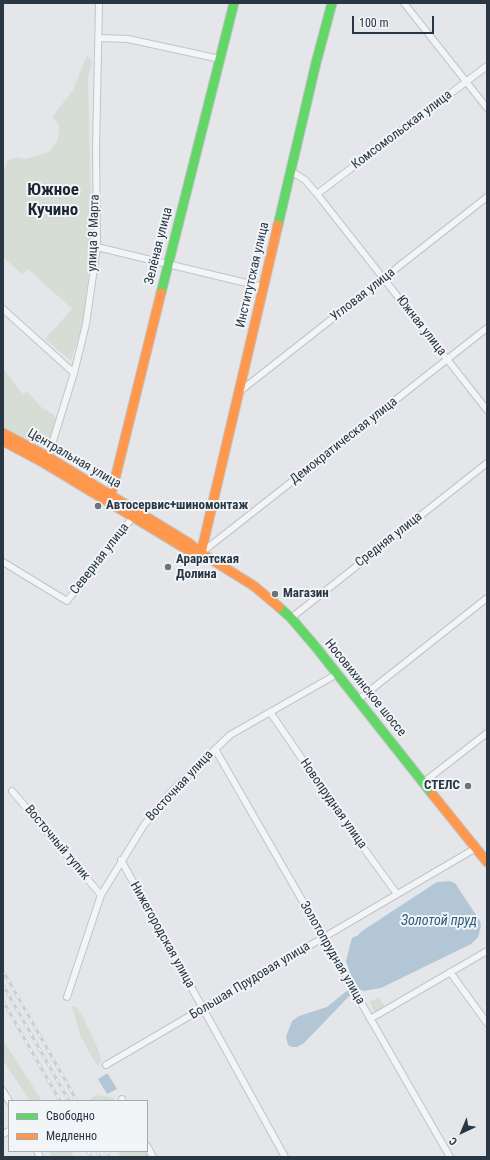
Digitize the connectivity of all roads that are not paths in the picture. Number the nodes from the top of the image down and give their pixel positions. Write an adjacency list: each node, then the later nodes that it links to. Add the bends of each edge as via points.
1 (99, 3): 5 (street, улица 8 Марта)
2 (234, 3): 6 (street, Зелёная улица)
3 (332, 3): 10 (street, Институтская улица)
4 (404, 3): 8 (street)
5 (99, 38): 6 (street, via 128,39); 13 (street, улица 8 Марта)
6 (220, 59): 14 (street, Зелёная улица)
7 (487, 66): 8 (street, Комсомольская улица)
8 (467, 82): 9 (street); 11 (street, Комсомольская улица)
9 (487, 108)
10 (291, 171): 11 (street, Южная улица, via 305,180); 16 (street, Институтская улица)
11 (317, 194): 15 (street, Южная улица)
12 (487, 197): 15 (street, Угловая улица)
13 (96, 247): 14 (street); 20 (street, улица 8 Марта, via 86,324)
14 (168, 264): 16 (street); 29 (street, Зелёная улица)
15 (384, 278): 19 (street, Южная улица); 21 (street, Угловая улица)
16 (264, 287): 21 (street, Институтская улица)
17 (3, 309): 20 (street)
18 (487, 328): 19 (street, Демократическая улица)
19 (448, 360): 23 (street, Южная улица); 31 (street, Демократическая улица)
20 (74, 373): 27 (street, улица 8 Марта)
21 (239, 392): 31 (street, Институтская улица)
22 (487, 397): 23 (street)
23 (481, 402): 24 (street, Южная улица)
24 (487, 410)
25 (3, 434): 27 (street, Центральная улица)
26 (3, 441): 30 (street, Центральная улица)
27 (48, 457): 29 (street, Центральная улица)
28 (487, 463): 34 (street, Средняя улица)
29 (111, 495): 31 (street, Центральная улица)
30 (133, 517): 31 (street, Центральная улица, via 186,549); 32 (street, Северная улица, via 67,601)
31 (201, 553): 34 (street, Носовихинское шоссе, via 260,590)
32 (3, 562)
33 (487, 598): 36 (street)
34 (291, 618): 35 (street, Носовихинское шоссе)
35 (337, 674): 36 (street, Носовихинское шоссе); 37 (street, Восточная улица)
36 (358, 700): 40 (street, Носовихинское шоссе)
37 (270, 712): 39 (street, Восточная улица, via 230,736); 45 (street, Новопрудная улица)
38 (487, 733): 40 (street)
39 (215, 749): 43 (street, Восточная улица, via 162,802); 47 (street, Золотопрудная улица)
40 (424, 782): 42 (street, Носовихинское шоссе)
41 (12, 791): 46 (street, Восточный тупик)
42 (476, 848): 44 (street, Носовихинское шоссе); 45 (street, Большая Прудовая улица)
43 (121, 860): 46 (street, Восточная улица); 51 (street, Нижегородская улица)
44 (487, 862)
45 (397, 894): 47 (street, Большая Прудовая улица)
46 (101, 895): 50 (street, Восточная улица)
47 (323, 938): 51 (street, Большая Прудовая улица); 52 (street, Золотопрудная улица)
48 (487, 951): 49 (street)
49 (450, 972): 52 (street); 53 (street)
50 (67, 997)
51 (203, 1009): 54 (street, Большая Прудовая улица); 59 (street, Нижегородская улица)
52 (370, 1019): 60 (street, Золотопрудная улица)
53 (487, 1023)
54 (106, 1065)
55 (3, 1091): 56 (street)
56 (8, 1100)
57 (148, 1148): 58 (street)
58 (153, 1157)
59 (285, 1157)
60 (450, 1157)

